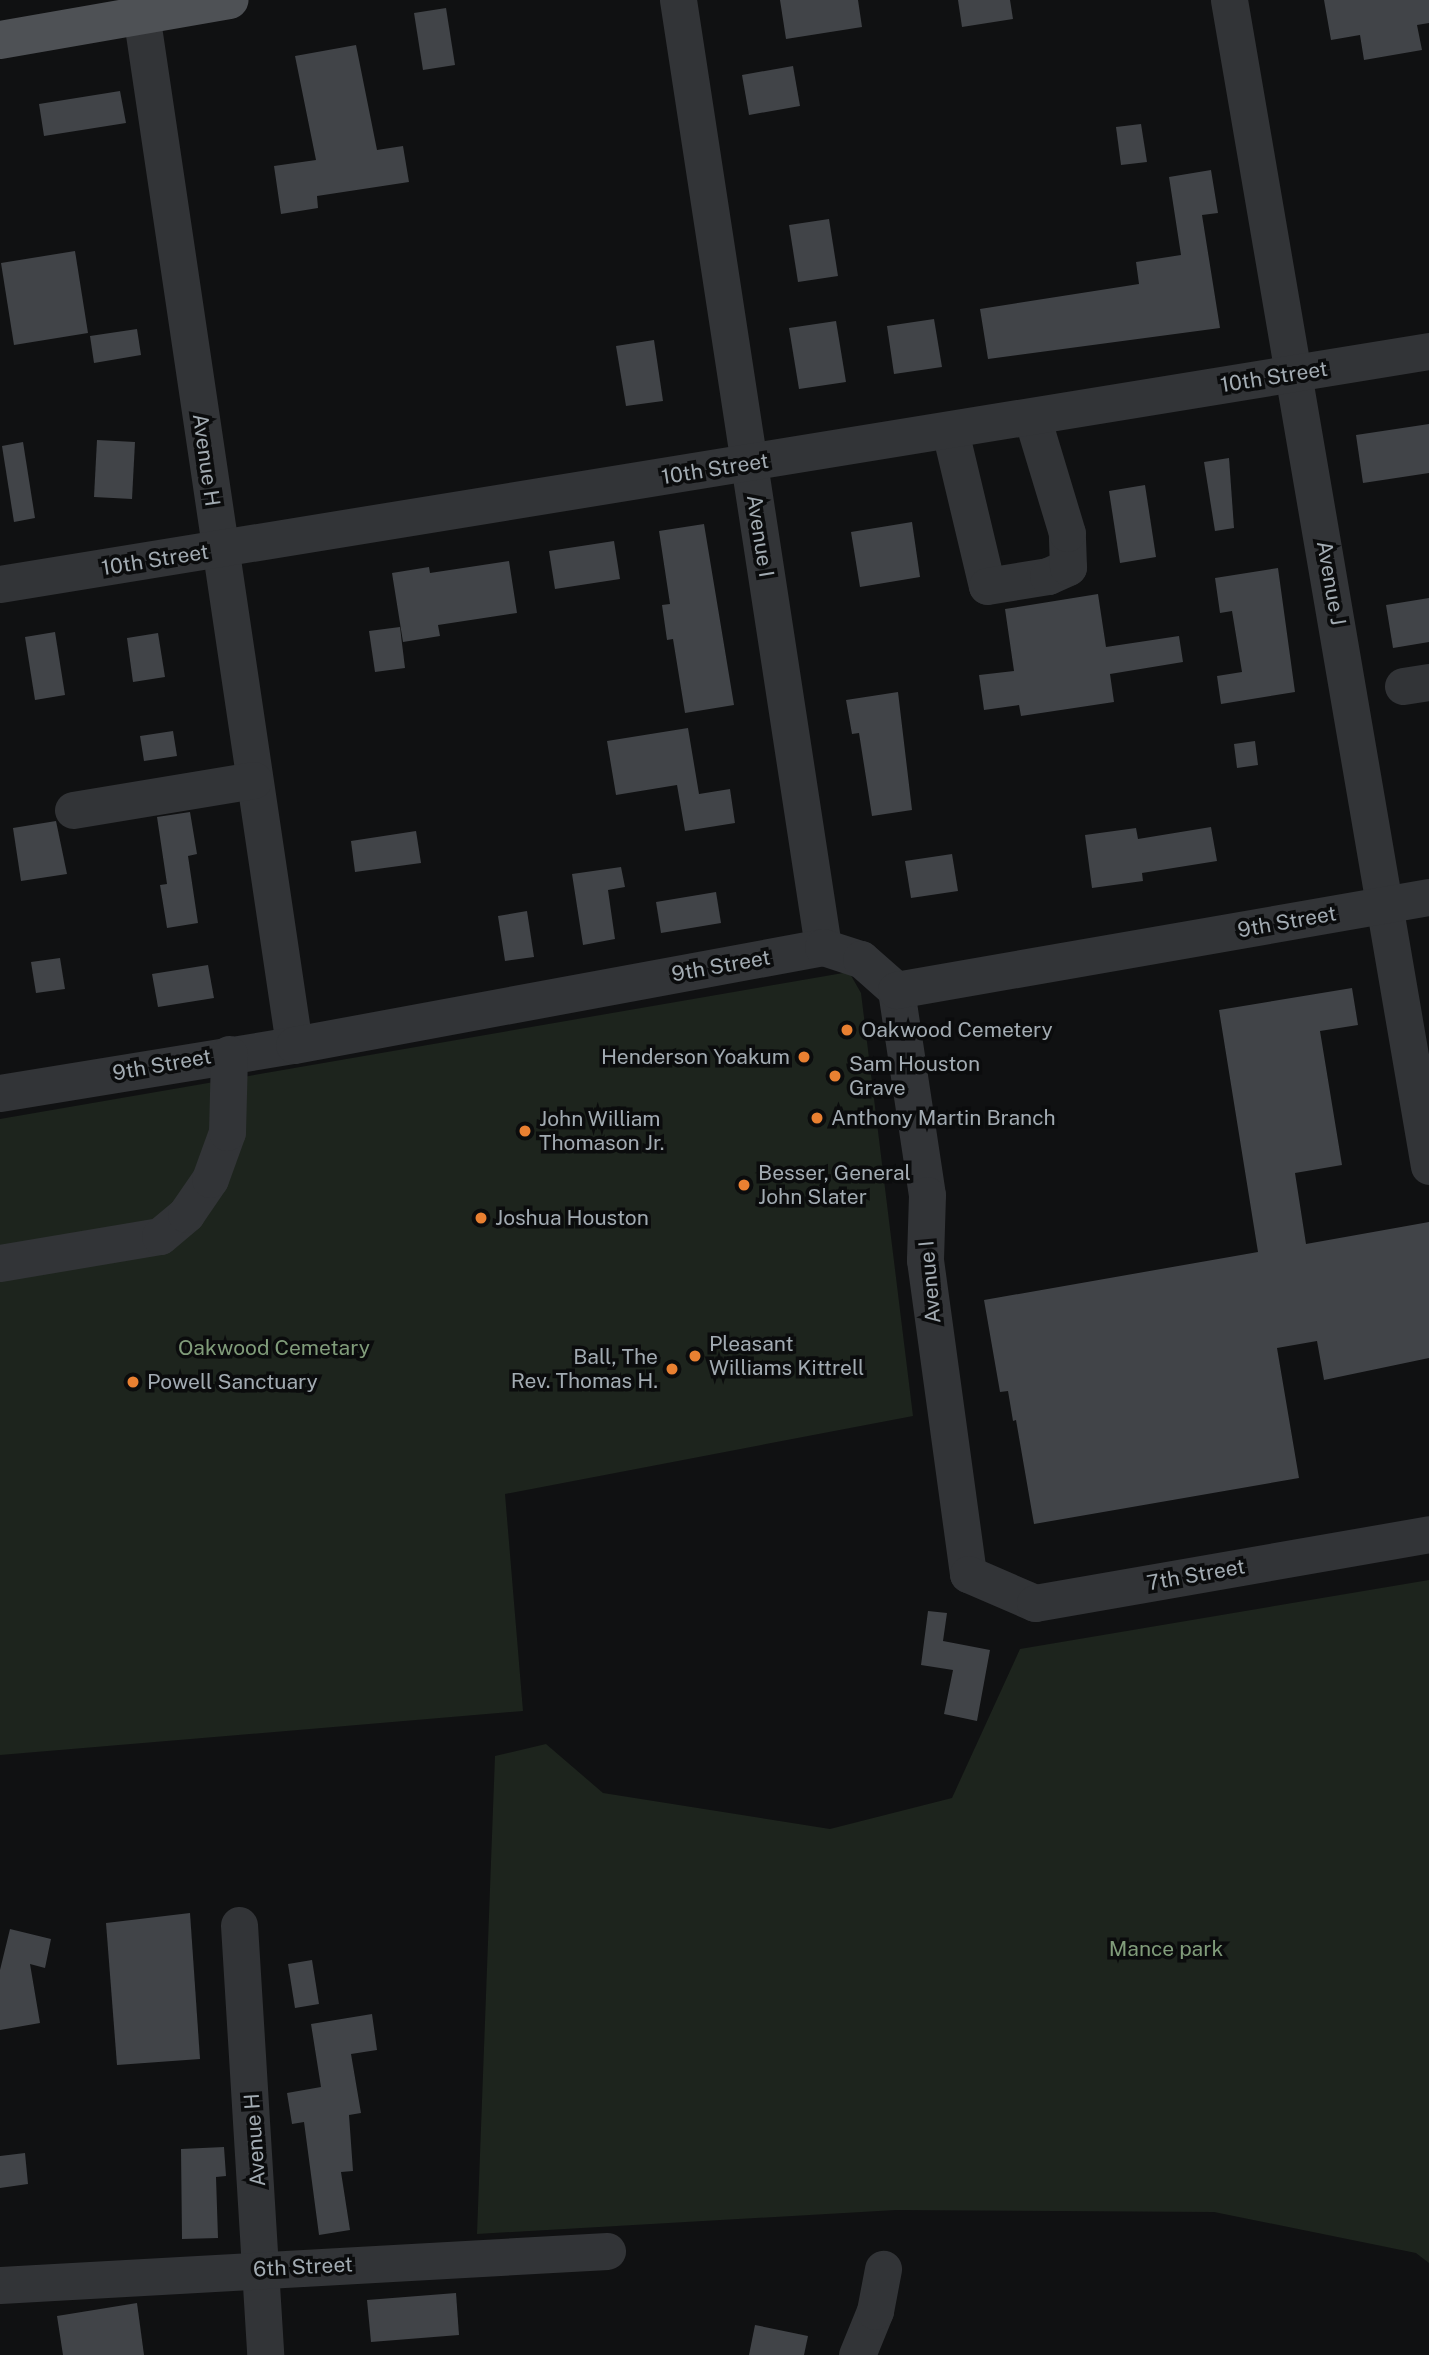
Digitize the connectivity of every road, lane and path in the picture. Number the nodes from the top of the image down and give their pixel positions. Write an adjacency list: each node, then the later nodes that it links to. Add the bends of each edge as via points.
1 (230, 0): 4 (main road)
2 (678, 0): 10 (street, Avenue I)
3 (1229, 0): 7 (street, Avenue J)
4 (140, 7): 5 (main road); 11 (street, Avenue H)
5 (0, 40)
6 (1429, 351): 7 (street, 10th Street)
7 (1295, 374): 8 (street, 10th Street); 16 (street, Avenue J)
8 (1031, 417): 9 (street, 10th Street); 9 (street, via 1067,533 1068,567 1048,576 987,586)
9 (950, 431): 10 (street, 10th Street)
10 (749, 464): 11 (street, 10th Street); 17 (street, Avenue I)
11 (219, 550): 12 (street, 10th Street); 13 (street, Avenue H)
12 (0, 584)
13 (254, 780): 14 (street); 19 (street, Avenue H)
14 (73, 810)
15 (1429, 897): 16 (street, 9th Street)
16 (1386, 905): 18 (street, 9th Street); 22 (street, Avenue J)
17 (823, 947): 18 (street, 9th Street, via 860,959); 19 (street, 9th Street)
18 (896, 990): 25 (street, Avenue I, via 927,1195 925,1260)
19 (294, 1045): 20 (street, 9th Street)
20 (229, 1054): 21 (street, 9th Street); 23 (street, via 227,1132 209,1179 186,1214 160,1236)
21 (0, 1093)
22 (1429, 1166)
23 (0, 1263)
24 (1429, 1534): 25 (street, 7th Street, via 1035,1603)
25 (968, 1574)
26 (239, 1925): 28 (street, Avenue H)
27 (607, 2251): 28 (street, 6th Street)
28 (262, 2269): 30 (street, 6th Street); 31 (street, Avenue H)
29 (883, 2269): 32 (street, via 875,2311)
30 (0, 2285)
31 (265, 2355)
32 (857, 2355)

